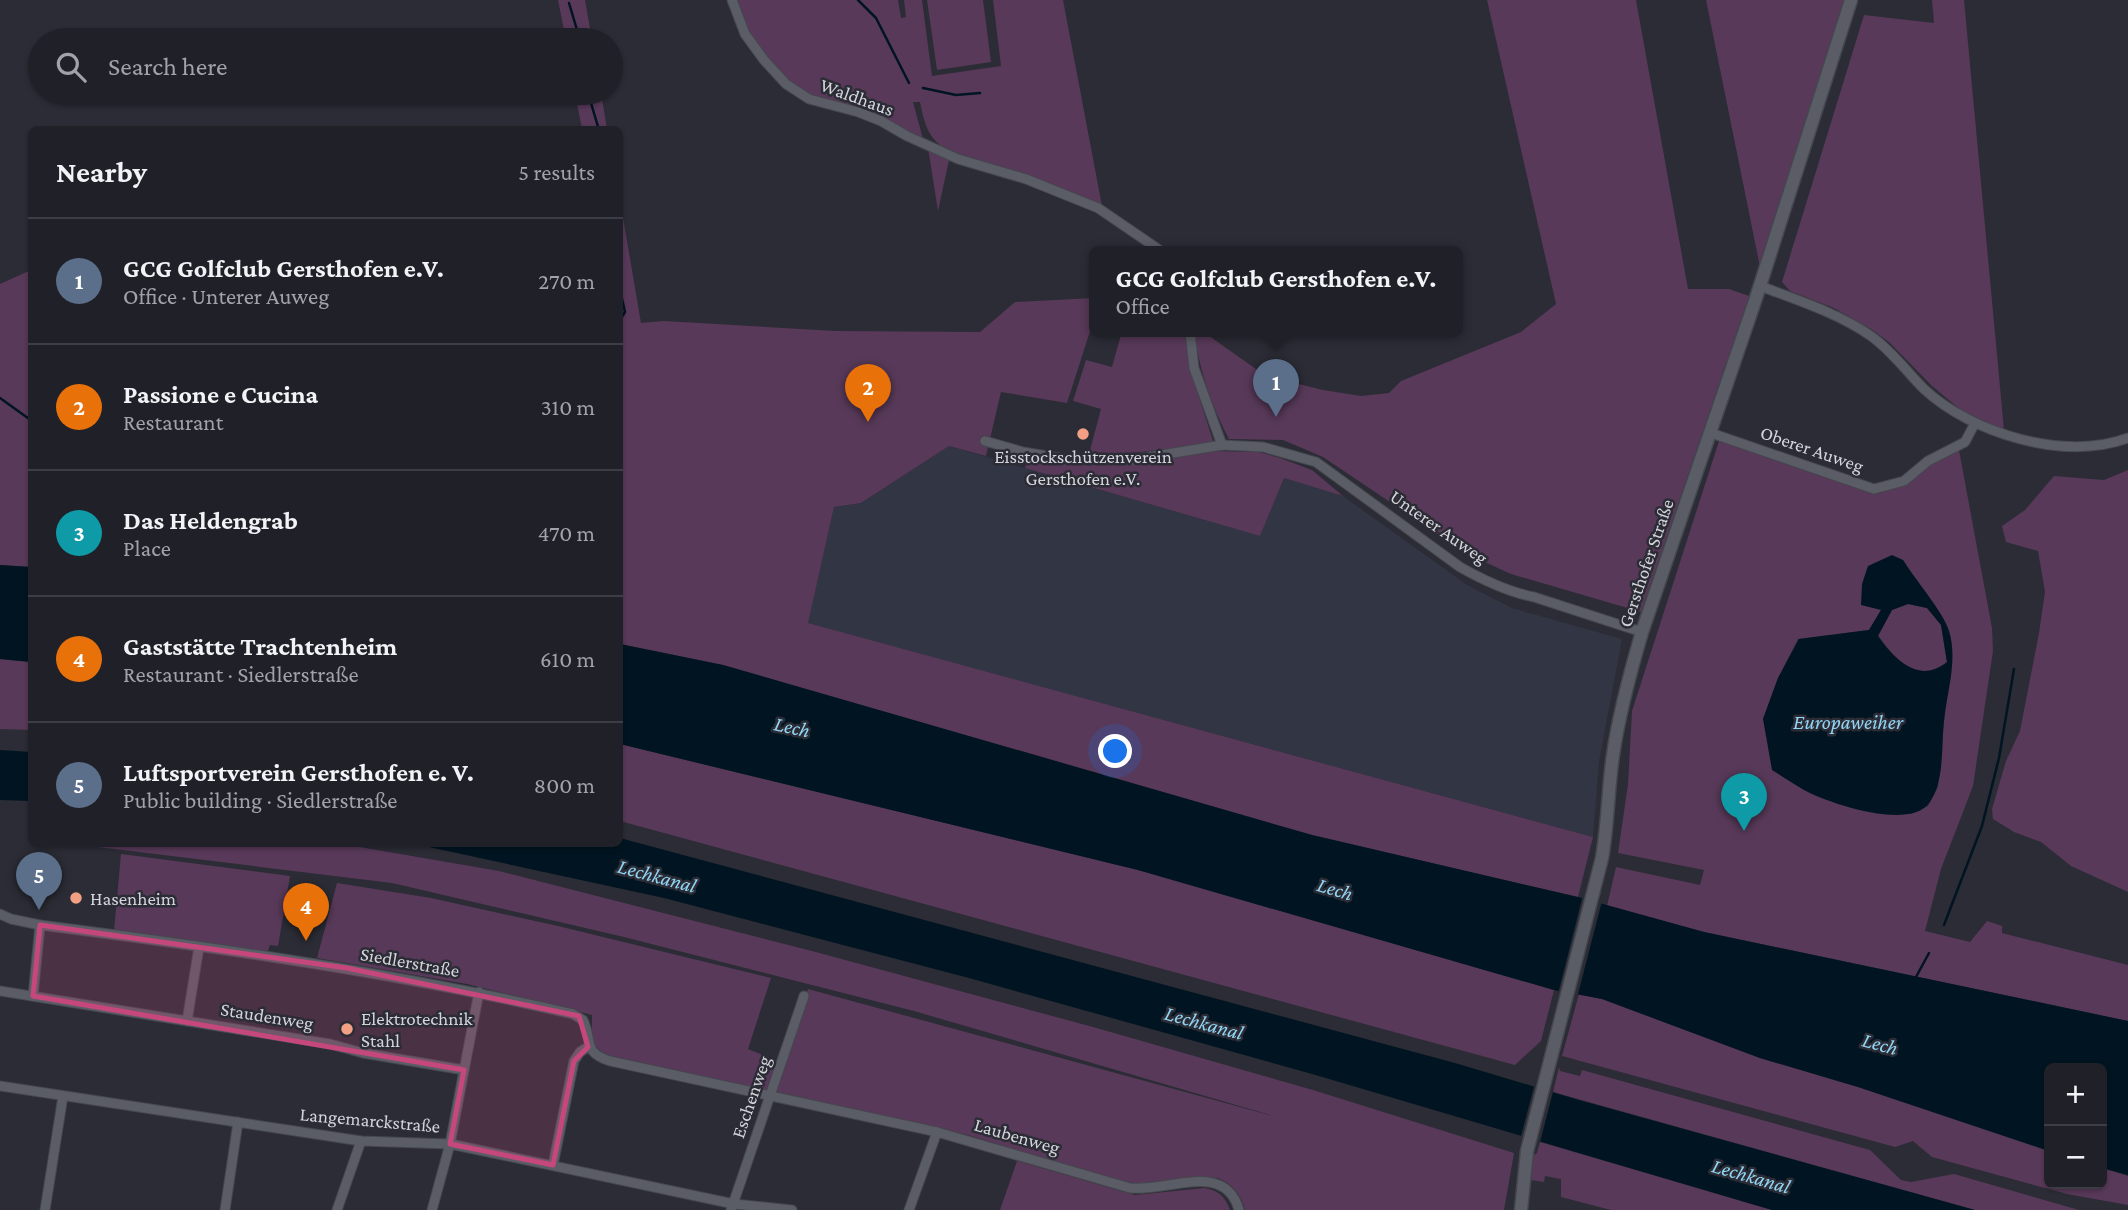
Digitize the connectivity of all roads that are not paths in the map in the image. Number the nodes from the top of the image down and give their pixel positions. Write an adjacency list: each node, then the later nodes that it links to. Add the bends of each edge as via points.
1 (732, 0): 3 (street, Waldhaus, via 745,34 786,84 809,100 847,108 958,159 1026,179 1098,208)
2 (1851, 0): 4 (main road, Gersthofer Straße)
3 (1154, 246)
4 (1760, 286): 6 (street, via 1831,314 1869,335 1924,389); 7 (main road, Gersthofer Straße)
5 (1191, 337): 10 (street, via 1194,368)
6 (1975, 423): 7 (street, Oberer Auweg, via 1965,442 1928,461 1904,481 1874,489); 8 (street, via 2044,443 2084,446)
7 (1711, 433): 11 (main road, Gersthofer Straße)
8 (2128, 438)
9 (985, 441): 10 (street, Unterer Auweg, via 1065,459 1131,460)
10 (1222, 445): 11 (street, Unterer Auweg, via 1263,447 1316,462 1478,577)
11 (1642, 632): 40 (main road, Gersthofer Straße, via 1619,717 1599,872 1527,1151)
12 (0, 914): 13 (street, Siedlerstraße)
13 (10, 919): 14 (street, Siedlerstraße); 15 (street, Siedlerstraße)
14 (0, 922)
15 (40, 925): 16 (street, Siedlerstraße); 19 (street)
16 (199, 947): 18 (street, Siedlerstraße); 21 (street)
17 (0, 991): 19 (street, Staudenweg)
18 (479, 992): 22 (street, Siedlerstraße, via 579,1016 586,1025); 23 (street)
19 (33, 996): 21 (street, Staudenweg)
20 (804, 996): 25 (street, Eschenweg)
21 (187, 1021): 23 (street, Staudenweg)
22 (588, 1046): 25 (street, via 610,1061); 31 (street, via 574,1061)
23 (464, 1070): 30 (street)
24 (0, 1086): 26 (street, Langemarckstraße)
25 (771, 1095): 28 (street, Laubenweg); 32 (street, Eschenweg)
26 (63, 1096): 27 (street, Langemarckstraße); 33 (street)
27 (238, 1122): 29 (street, Langemarckstraße); 34 (street)
28 (937, 1132): 38 (street); 39 (street, Laubenweg, via 1130,1188 1220,1184 1231,1191)
29 (361, 1140): 30 (street, Langemarckstraße); 35 (street)
30 (450, 1144): 31 (street, Langemarckstraße); 36 (street)
31 (554, 1165): 32 (street, Langemarckstraße)
32 (733, 1207): 37 (street, Langemarckstraße)
33 (45, 1210)
34 (225, 1210)
35 (337, 1210)
36 (432, 1210)
37 (792, 1210)
38 (909, 1210)
39 (1239, 1210)
40 (1521, 1210)

